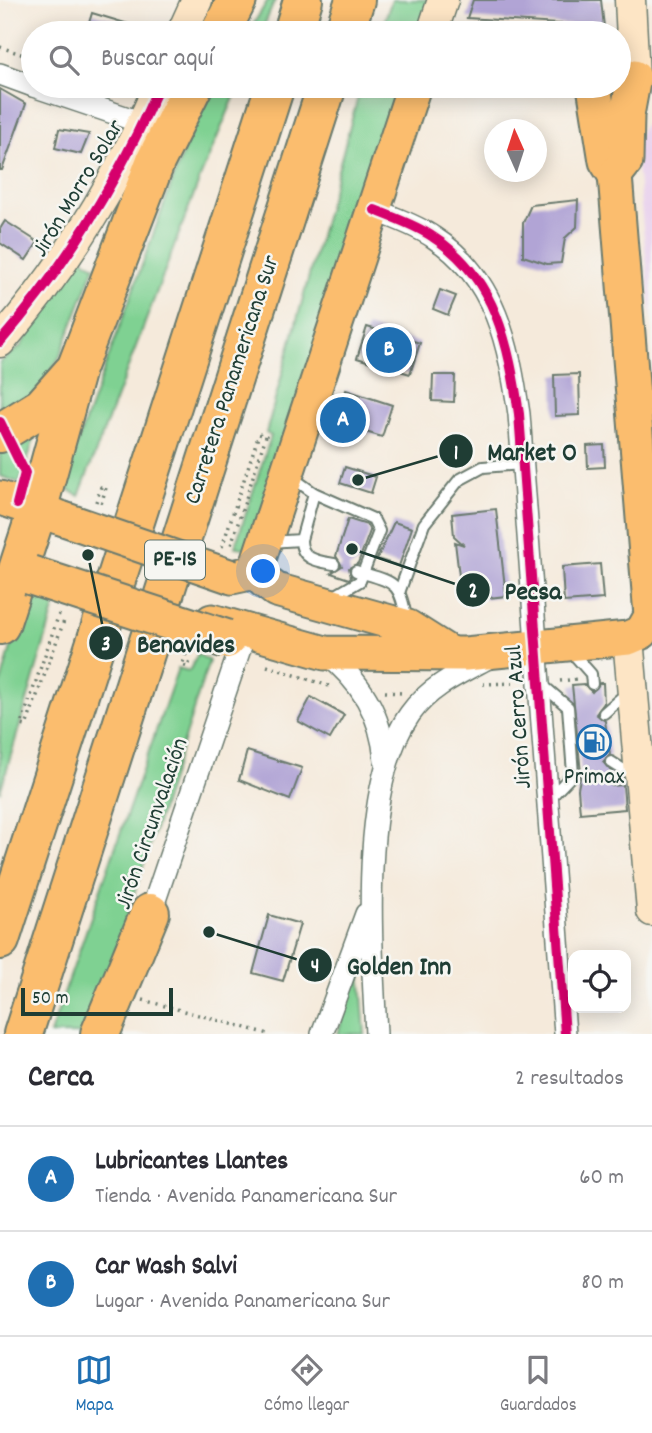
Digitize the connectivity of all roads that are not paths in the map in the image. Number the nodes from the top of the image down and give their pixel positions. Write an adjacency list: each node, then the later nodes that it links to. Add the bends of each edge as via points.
1 (197, 0): 7 (main road)
2 (237, 0): 8 (highway)
3 (303, 0): 9 (highway)
4 (355, 0): 10 (highway)
5 (443, 0): 11 (main road)
6 (629, 0): 13 (main road)
7 (187, 21)
8 (226, 21)
9 (297, 21)
10 (348, 21)
11 (436, 21)
12 (0, 74): 14 (street)
13 (638, 77): 23 (main road, via 627,115 625,162)
14 (21, 82)
15 (68, 98): 22 (street)
16 (154, 98): 22 (main road, Jirón Morro Solar)
17 (187, 98): 26 (highway, via 156,160)
18 (271, 98): 57 (highway, Carretera Panamericana Sur / PE-1S)
19 (323, 98): 58 (highway, Carretera Panamericana Sur / PE-1S)
20 (410, 98): 24 (main road)
21 (595, 98): 23 (main road, via 606,161)
22 (143, 124): 25 (main road, Jirón Morro Solar, via 92,217)
23 (615, 175): 40 (main road)
24 (375, 210): 28 (street, Jirón Cerro Azul, via 432,236 464,264 491,299 515,384); 29 (main road)
25 (0, 342)
26 (76, 369): 27 (highway, via 42,407); 32 (highway)
27 (0, 433)
28 (522, 464): 38 (lane, via 484,467 459,480 424,524); 44 (street, Jirón Cerro Azul)
29 (285, 472): 30 (lane); 34 (main road)
30 (314, 493): 33 (lane); 37 (lane, via 377,524 379,531)
31 (0, 498): 32 (main road)
32 (49, 514): 34 (main road, bridge); 35 (highway)
33 (301, 540): 34 (lane); 36 (lane, via 304,553 312,560)
34 (245, 560): 39 (main road, via 276,590)
35 (22, 564): 41 (highway); 43 (highway, bridge)
36 (334, 564)
37 (361, 573): 38 (lane, via 395,584); 39 (lane, via 360,582)
38 (400, 590): 42 (lane)
39 (323, 604): 42 (main road); 43 (main road, via 298,622)
40 (644, 624): 44 (main road); 49 (main road)
41 (0, 625)
42 (408, 627): 47 (main road)
43 (237, 634): 46 (main road); 56 (street, Jirón Circunvalación)
44 (550, 646): 45 (main road); 48 (lane, via 592,674); 63 (street, Jirón Cerro Azul, via 538,682)
45 (502, 650): 47 (main road); 52 (street, via 431,692 411,712)
46 (325, 653): 47 (main road); 52 (street, via 346,669 376,714)
47 (450, 653)
48 (592, 684)
49 (633, 688): 50 (lane); 53 (main road)
50 (604, 713)
51 (611, 762): 53 (lane)
52 (386, 766): 54 (street)
53 (640, 780): 55 (main road)
54 (370, 903): 61 (street); 62 (street)
55 (652, 911)
56 (150, 913): 59 (highway); 60 (street, Jirón Circunvalación)
57 (0, 940)
58 (23, 1034)
59 (100, 1034)
60 (114, 1034)
61 (323, 1034)
62 (376, 1034)
63 (565, 1034)

